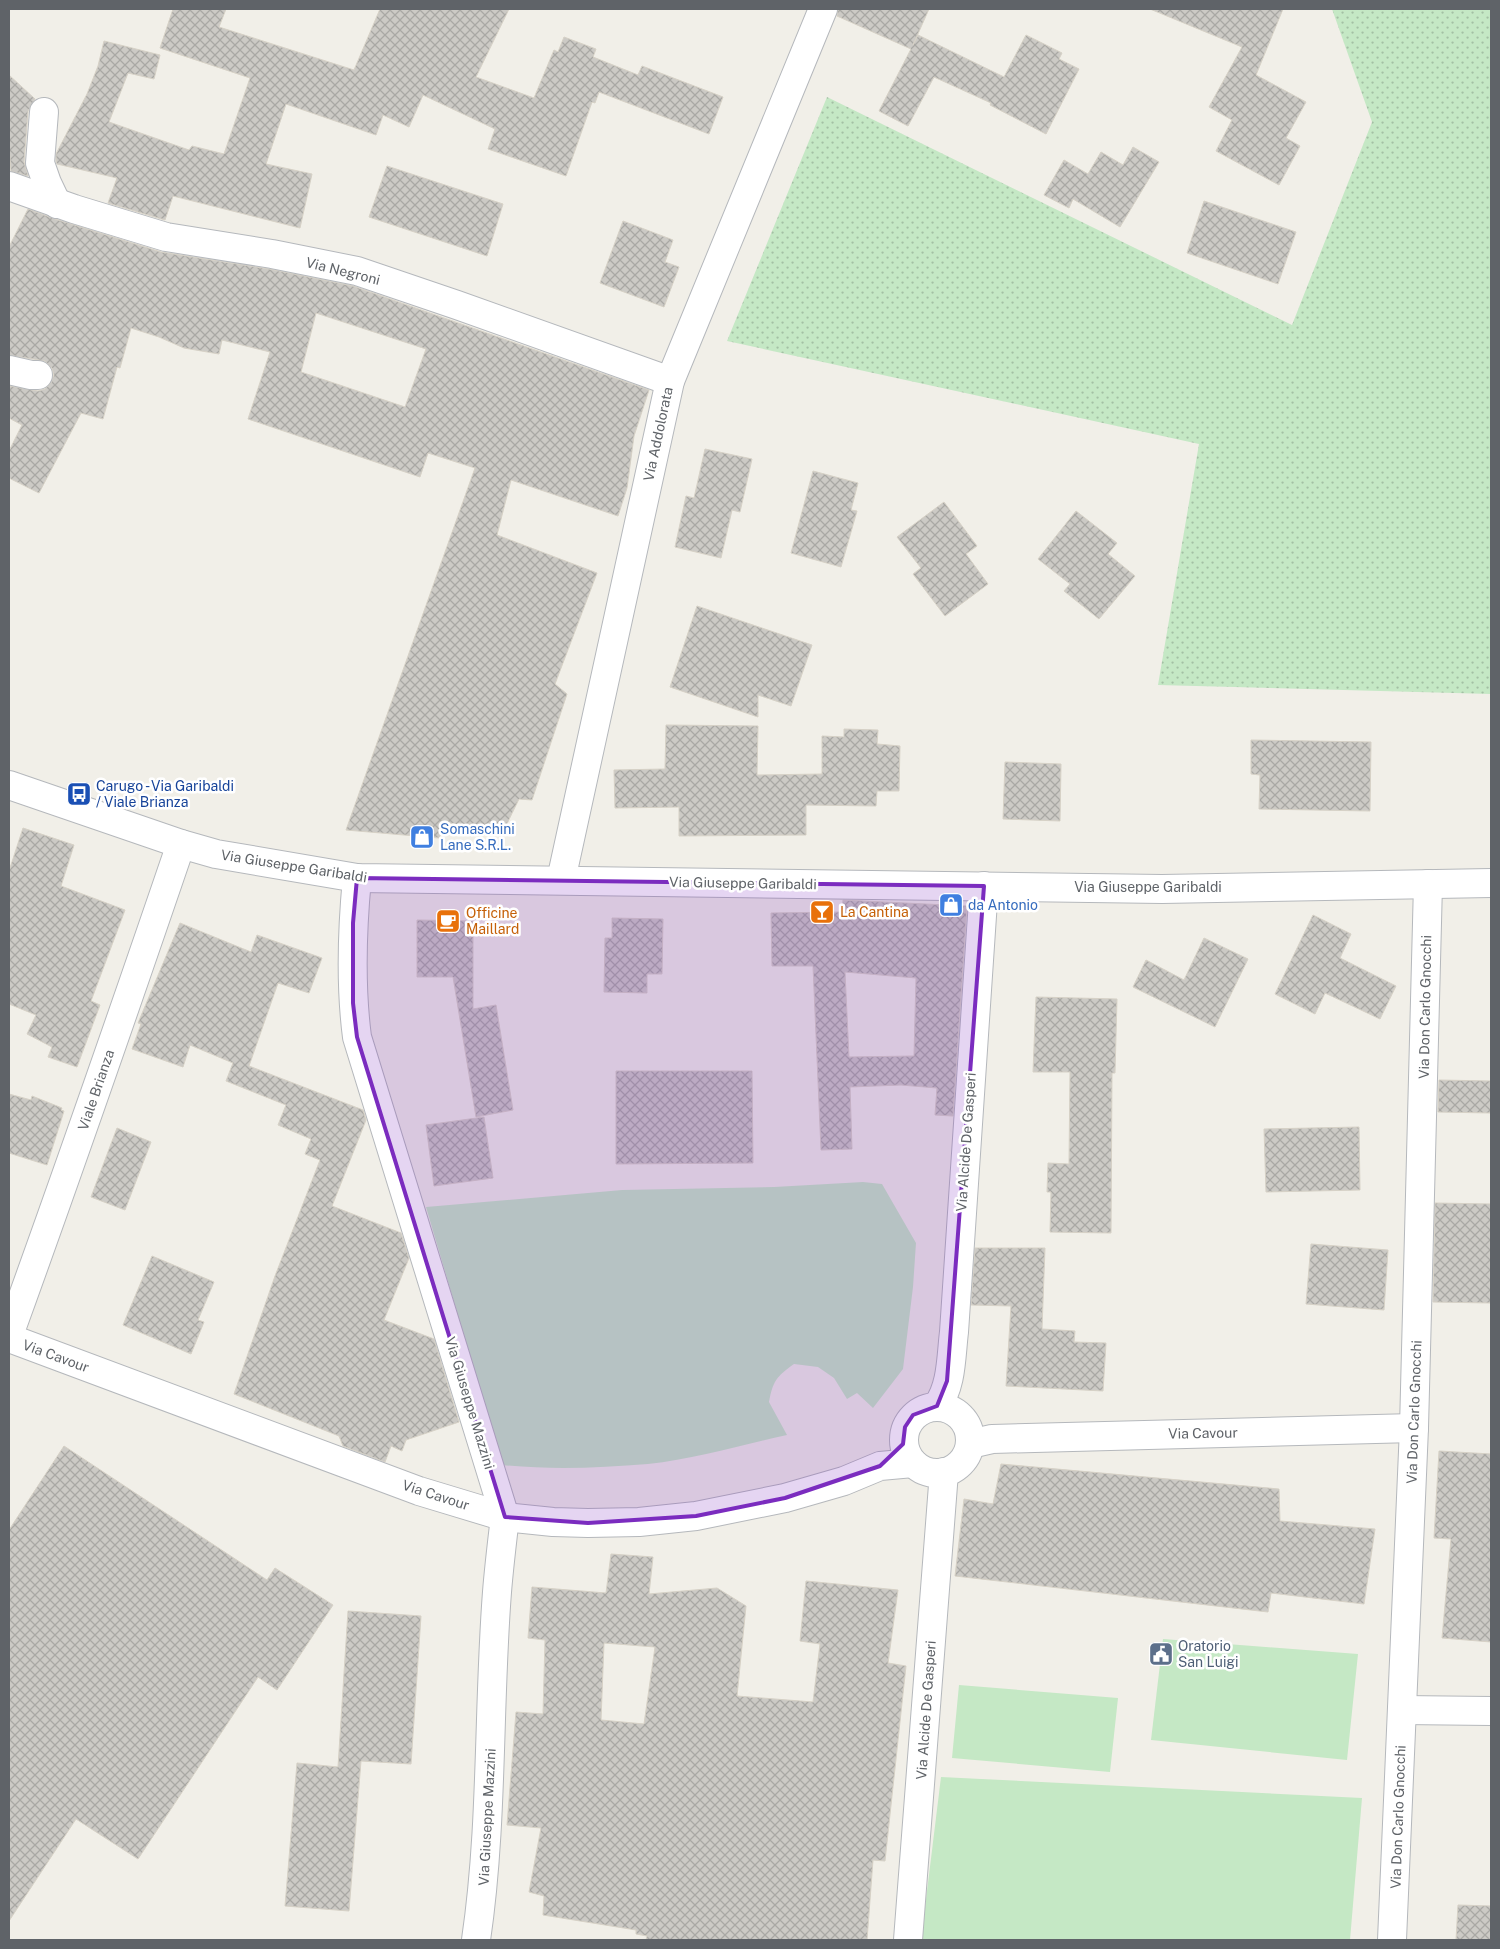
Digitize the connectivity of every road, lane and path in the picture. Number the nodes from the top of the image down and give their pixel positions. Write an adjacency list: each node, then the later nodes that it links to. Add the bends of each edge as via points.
1 (823, 9): 7 (street, Via Addolorata)
2 (44, 112): 4 (street, via 40,163)
3 (9, 186): 4 (street, Via Negroni)
4 (57, 204): 7 (street, Via Negroni, via 166,237 358,272)
5 (9, 370): 6 (street)
6 (38, 375)
7 (670, 381): 11 (street, Via Addolorata)
8 (9, 785): 9 (street, Via Giuseppe Garibaldi)
9 (181, 844): 10 (street, Via Giuseppe Garibaldi, via 216,854); 15 (street, Viale Brianza)
10 (357, 878): 11 (street, Via Giuseppe Garibaldi); 20 (street, Via Giuseppe Mazzini, via 352,965 357,1037)
11 (561, 880): 14 (street, Via Giuseppe Garibaldi)
12 (1491, 883): 13 (street, Via Giuseppe Garibaldi)
13 (1428, 884): 14 (street, Via Giuseppe Garibaldi, via 1162,889); 17 (street, Via Don Carlo Gnocchi)
14 (984, 886): 16 (street, Via Alcide De Gasperi, via 954,1332)
15 (9, 1337): 20 (street, Via Cavour, via 419,1491)
16 (942, 1404): 18 (street, via 958,1414); 19 (street, via 927,1407 913,1415 906,1427)
17 (1414, 1428): 18 (street, Via Cavour); 21 (street, Via Don Carlo Gnocchi)
18 (977, 1439): 19 (street, via 962,1462)
19 (928, 1466): 20 (street, Via Cavour, via 880,1466 844,1481 785,1498 696,1516 588,1523); 24 (street, Via Alcide De Gasperi)
20 (505, 1517): 23 (street, Via Giuseppe Mazzini, via 497,1593 482,1902)
21 (1402, 1710): 22 (street); 25 (street, Via Don Carlo Gnocchi)
22 (1491, 1712)
23 (476, 1940)
24 (908, 1940)
25 (1392, 1940)

